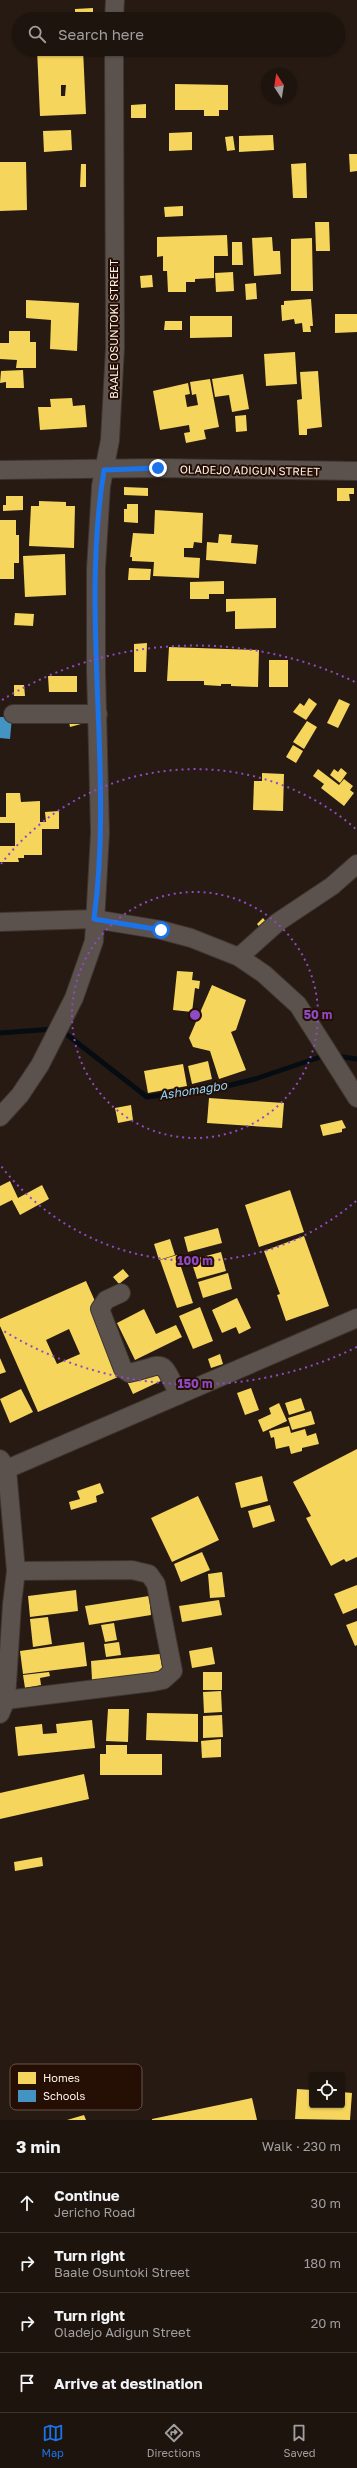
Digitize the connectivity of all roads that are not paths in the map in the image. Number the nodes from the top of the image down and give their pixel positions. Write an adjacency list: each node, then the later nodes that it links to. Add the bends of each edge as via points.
1 (115, 0): 2 (street)
2 (114, 12)
3 (114, 56): 5 (street, BAALE OSUNTOKI STREET, via 115,348 110,440)
4 (0, 470): 5 (street, OLADEJO ADIGUN STREET)
5 (104, 470): 6 (street, OLADEJO ADIGUN STREET, via 158,468); 8 (street, BAALE OSUNTOKI STREET, via 96,569)
6 (357, 471)
7 (13, 714): 8 (street)
8 (98, 714): 10 (street, BAALE OSUNTOKI STREET, via 100,833)
9 (357, 864): 12 (street, via 332,886 278,922)
10 (94, 919): 11 (street); 12 (street, via 192,938); 14 (street, BAALE OSUNTOKI STREET, via 94,941 90,957 74,998 40,1065 20,1095)
11 (0, 922)
12 (239, 958): 13 (street, via 275,983 298,1005)
13 (357, 1098)
14 (0, 1117)
15 (121, 1293): 17 (street, via 106,1300 100,1309 123,1369 128,1373 153,1365 162,1366 167,1370)
16 (357, 1318): 17 (street)
17 (180, 1395): 18 (street)
18 (3, 1464): 19 (street)
19 (6, 1523): 20 (street)
20 (16, 1571): 21 (street); 21 (street, via 132,1570 149,1574 156,1584 173,1671 163,1680)
21 (3, 1707)

